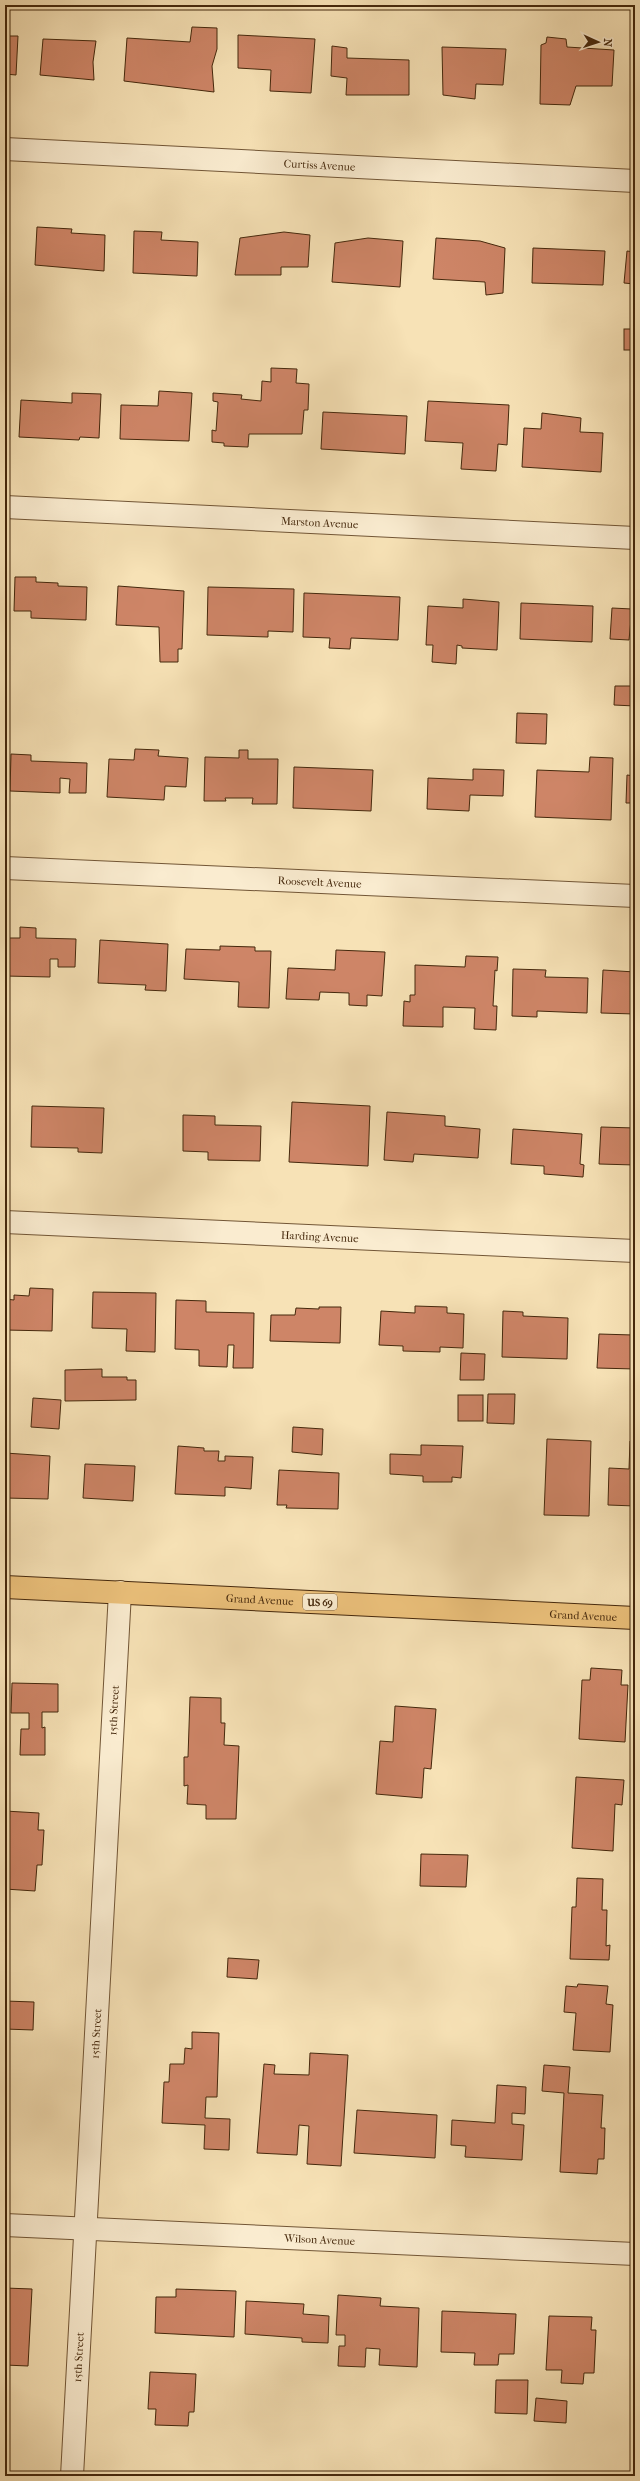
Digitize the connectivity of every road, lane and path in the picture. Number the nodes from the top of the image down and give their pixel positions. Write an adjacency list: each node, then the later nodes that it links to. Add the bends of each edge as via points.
1 (5, 150): 2 (street, Curtiss Avenue)
2 (635, 181)
3 (5, 507): 4 (street, Marston Avenue)
4 (635, 538)
5 (5, 868): 6 (street, Roosevelt Avenue)
6 (635, 896)
7 (5, 1222): 8 (street, Harding Avenue)
8 (635, 1251)
9 (5, 1587): 10 (main road, Grand Avenue / US 69)
10 (120, 1592): 11 (main road, Grand Avenue / US 69); 13 (street, 15th Street)
11 (635, 1618)
12 (5, 2225): 13 (street, Wilson Avenue)
13 (85, 2229): 14 (street, Wilson Avenue); 15 (street, 15th Street)
14 (635, 2254)
15 (72, 2476)

